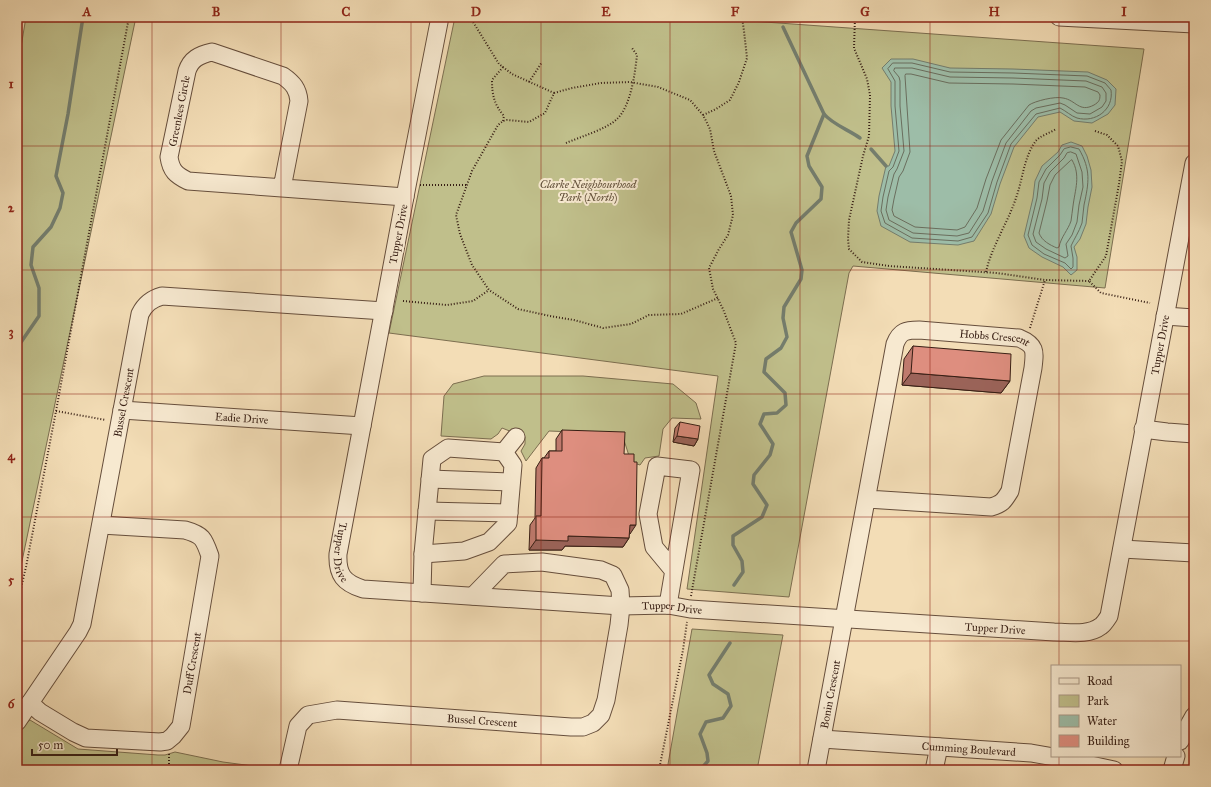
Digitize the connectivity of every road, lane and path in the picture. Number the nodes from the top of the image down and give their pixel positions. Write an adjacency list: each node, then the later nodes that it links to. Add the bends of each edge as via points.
1 (129, 17): 35 (path)
2 (440, 17): 22 (street, Tupper Drive)
3 (470, 17): 10 (path)
4 (742, 17): 14 (path, via 747,58 739,82 730,100)
5 (855, 17): 23 (path, via 854,48 870,95 869,136 849,220 849,249 862,262)
6 (1059, 17): 7 (street)
7 (1194, 24)
8 (632, 48): 12 (path, via 637,55)
9 (542, 62): 11 (path)
10 (503, 67): 11 (path); 15 (path, via 492,80 492,97 504,116)
11 (529, 82): 13 (path)
12 (632, 82): 13 (path, via 601,83); 14 (path, via 690,100); 18 (path, via 630,97 617,119)
13 (554, 93): 15 (path, via 545,113 529,122)
14 (703, 115): 27 (path, via 710,129 714,151 731,196 732,215 728,235 709,268 713,289)
15 (503, 121): 20 (path, via 498,125)
16 (1056, 129): 23 (path, via 1036,141 1025,161 1018,194 989,260)
17 (1095, 131): 25 (path, via 1107,135 1118,146 1122,161 1106,256)
18 (566, 143)
19 (1194, 163): 31 (street, Tupper Drive)
20 (466, 185): 22 (path); 26 (path, via 456,215 460,234 472,265)
21 (282, 188): 21 (street, Greenlees Circle, via 299,101 291,81 212,52 194,59 187,71 170,157 170,165 174,172 178,177 188,181); 22 (street, Greenlees Circle)
22 (406, 191): 30 (street, Tupper Drive)
23 (986, 273): 24 (path)
24 (1045, 280): 25 (path); 33 (path)
25 (1089, 281): 29 (path, via 1101,293)
26 (489, 290): 27 (path, via 518,309 604,328 631,324 649,315 681,314); 28 (path, via 473,301 447,305)
27 (718, 298): 57 (path, via 736,343)
28 (403, 301)
29 (1150, 302)
30 (384, 311): 34 (street, Bussel Crescent, via 162,296 152,299 140,314); 37 (street, Tupper Drive)
31 (1165, 316): 32 (street); 38 (street, Tupper Drive)
32 (1194, 318)
33 (1030, 328)
34 (122, 410): 37 (street, Eadie Drive); 47 (street, Bussel Crescent)
35 (56, 411): 36 (path); 54 (path)
36 (108, 420)
37 (362, 426): 52 (street, Tupper Drive, via 337,564 344,580 353,586)
38 (1143, 429): 39 (street); 48 (street, Tupper Drive)
39 (1194, 434)
40 (516, 437): 41 (street)
41 (504, 452): 42 (street, via 448,448 432,459); 43 (street, via 512,465)
42 (430, 479): 43 (street); 45 (street)
43 (511, 482): 46 (street)
44 (867, 499): 44 (street, Hobbs Crescent, via 990,507 1000,504 1010,491 1033,368 1035,353 1032,346 1019,338 920,330 907,330 898,336); 58 (street, Hobbs Crescent)
45 (427, 511): 46 (street); 50 (street)
46 (509, 513): 50 (street, via 508,523 489,542 464,550)
47 (101, 525): 59 (street, Bussel Crescent, via 82,624); 59 (street, Duff Crescent, via 185,530 198,534 206,543 210,556 181,726 167,741 160,742 86,738 47,716)
48 (1122, 549): 49 (street); 58 (street, Tupper Drive, via 1109,616 1102,626 1092,631 1054,632)
49 (1194, 553)
50 (423, 554): 52 (street)
51 (674, 570): 51 (street, via 690,470 657,466 648,514 654,547); 55 (street)
52 (422, 593): 53 (street, Tupper Drive)
53 (473, 596): 56 (street, Tupper Drive); 56 (street, Bussel Crescent, via 504,564 542,562 601,570 613,575 620,590)
54 (17, 605)
55 (668, 605): 56 (street, Tupper Drive); 57 (street, Tupper Drive)
56 (621, 606): 69 (street, Bussel Crescent, via 606,700 601,715 593,723 583,727 337,710 320,712 308,715 298,726)
57 (690, 610): 58 (street, Tupper Drive); 70 (path)
58 (844, 619): 62 (street, Bonin Crescent)
59 (30, 703): 61 (street, Bussel Crescent)
60 (1194, 716): 63 (street)
61 (17, 722)
62 (822, 739): 64 (street, Cumming Boulevard); 71 (street, Bonin Crescent)
63 (1181, 739)
64 (939, 747): 66 (street, Cumming Boulevard, via 1031,753); 72 (street)
65 (1176, 757): 74 (street)
66 (1053, 763): 73 (street, Cumming Boulevard)
67 (17, 764): 68 (path)
68 (27, 770)
69 (288, 770)
70 (659, 770)
71 (816, 770)
72 (934, 770)
73 (1114, 770)
74 (1172, 770)

